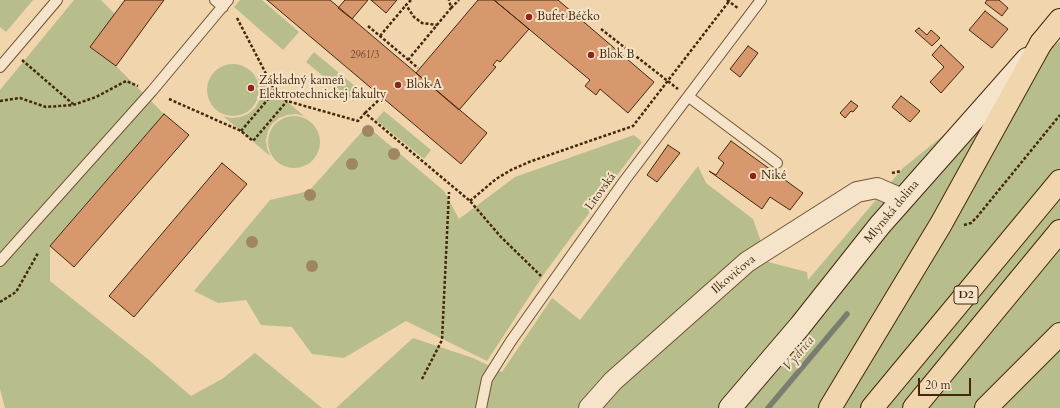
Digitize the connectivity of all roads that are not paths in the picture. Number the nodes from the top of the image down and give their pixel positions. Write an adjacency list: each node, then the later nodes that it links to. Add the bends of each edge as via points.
1 (57, 0): 6 (lane)
2 (761, 0): 7 (lane, Litovská)
3 (222, 2): 12 (lane, via 152,91)
4 (1060, 20): 5 (main road, Mlynská dolina)
5 (1041, 43): 10 (main road, Mlynská dolina); 17 (main road, via 941,224)
6 (0, 67)
7 (688, 97): 8 (lane); 14 (lane, Litovská, via 510,341 487,379)
8 (777, 162)
9 (1060, 181): 18 (main road, D2)
10 (902, 199): 15 (street, Ilkovičova, via 877,188 857,192 747,262 613,381); 16 (main road, Mlynská dolina)
11 (1060, 231): 19 (main road, D2)
12 (0, 261)
13 (1060, 334): 20 (main road)
14 (481, 408)
15 (589, 408)
16 (730, 408)
17 (830, 408)
18 (872, 408)
19 (914, 408)
20 (986, 408)

